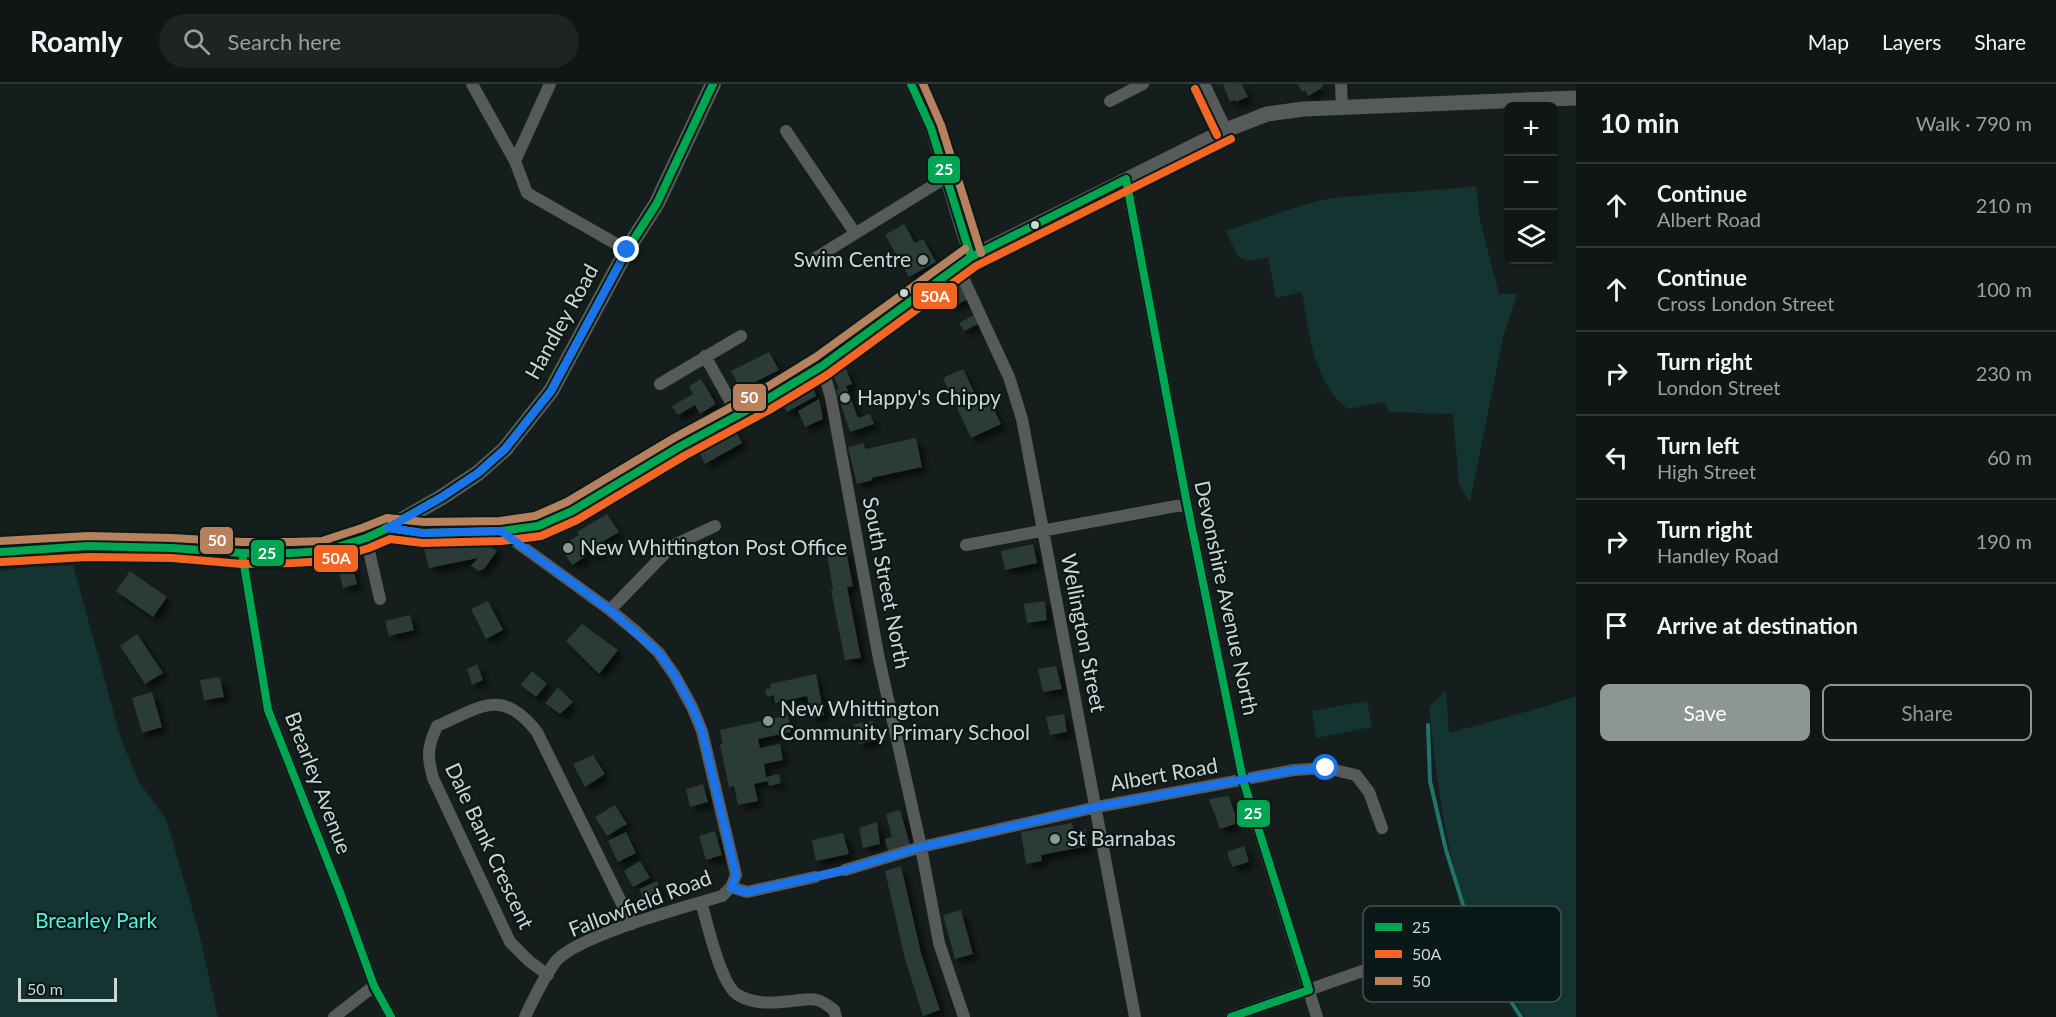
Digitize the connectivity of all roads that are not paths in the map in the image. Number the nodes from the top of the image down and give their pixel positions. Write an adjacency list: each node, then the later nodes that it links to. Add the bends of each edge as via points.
1 (472, 84): 13 (street)
2 (550, 84): 13 (street)
3 (713, 84): 17 (main road, Handley Road, via 657,203)
4 (911, 84): 14 (street, via 931,128)
5 (1143, 84): 9 (street)
6 (1204, 84): 11 (street)
7 (1341, 84): 10 (street)
8 (1576, 98): 10 (street)
9 (1110, 101)
10 (1342, 108): 11 (street, via 1267,114)
11 (1226, 130): 15 (street)
12 (786, 131): 16 (street)
13 (516, 161): 17 (street, via 527,193)
14 (945, 178): 16 (street); 18 (street)
15 (1126, 179): 18 (street); 26 (street, Devonshire Avenue North)
16 (855, 233): 19 (street)
17 (627, 250): 28 (main road, Handley Road, via 551,391 505,449 478,473)
18 (971, 257): 20 (street)
19 (814, 259)
20 (958, 267): 23 (street); 30 (street, Wellington Street, via 1009,377 1022,419)
21 (741, 336): 22 (street)
22 (705, 356): 24 (street); 25 (street)
23 (822, 366): 25 (street); 40 (street, South Street North, via 879,659)
24 (660, 384)
25 (738, 415): 29 (street, via 572,511 538,526)
26 (1187, 504): 30 (street); 37 (street, Devonshire Avenue North)
27 (715, 526): 36 (street, via 672,546)
28 (388, 528): 29 (street, via 423,533); 31 (main road, Handley Road)
29 (501, 531): 36 (street)
30 (1043, 531): 32 (street); 38 (street, Wellington Street)
31 (366, 538): 34 (main road, Handley Road, via 324,551); 35 (street)
32 (966, 545)
33 (0, 552): 34 (main road, Handley Road, via 88,546)
34 (242, 553): 48 (street, Brearley Avenue, via 268,710)
35 (380, 599)
36 (610, 610): 43 (street, via 659,653 692,707 702,731 736,875)
37 (1244, 780): 38 (street, Albert Road); 39 (street, Albert Road, via 1326,768 1356,775 1369,792); 49 (street, Devonshire Avenue North)
38 (1096, 807): 40 (street, Albert Road); 55 (street, Wellington Street)
39 (1382, 828)
40 (921, 847): 41 (street, Albert Road); 54 (street, South Street North, via 939,943)
41 (845, 870): 42 (street)
42 (815, 877): 43 (street, via 747,892)
43 (731, 888): 44 (street, Fallowfield Road, via 722,896)
44 (701, 902): 45 (street, Fallowfield Road); 53 (street, via 724,977 736,995 754,1002 774,1003 821,999)
45 (632, 924): 47 (street, Fallowfield Road, via 579,945 558,960); 47 (street, Dale Bank Crescent, via 537,732 524,715 504,705 483,706 437,726 427,758 433,778 510,942)
46 (1363, 971): 49 (street)
47 (548, 975): 52 (street, Fallowfield Road)
48 (374, 986): 50 (street); 51 (street, Brearley Avenue)
49 (1309, 990): 56 (street); 57 (street, Devonshire Avenue North)
50 (334, 1017)
51 (392, 1017)
52 (525, 1017)
53 (836, 1017)
54 (964, 1017)
55 (1135, 1017)
56 (1231, 1017)
57 (1317, 1017)

